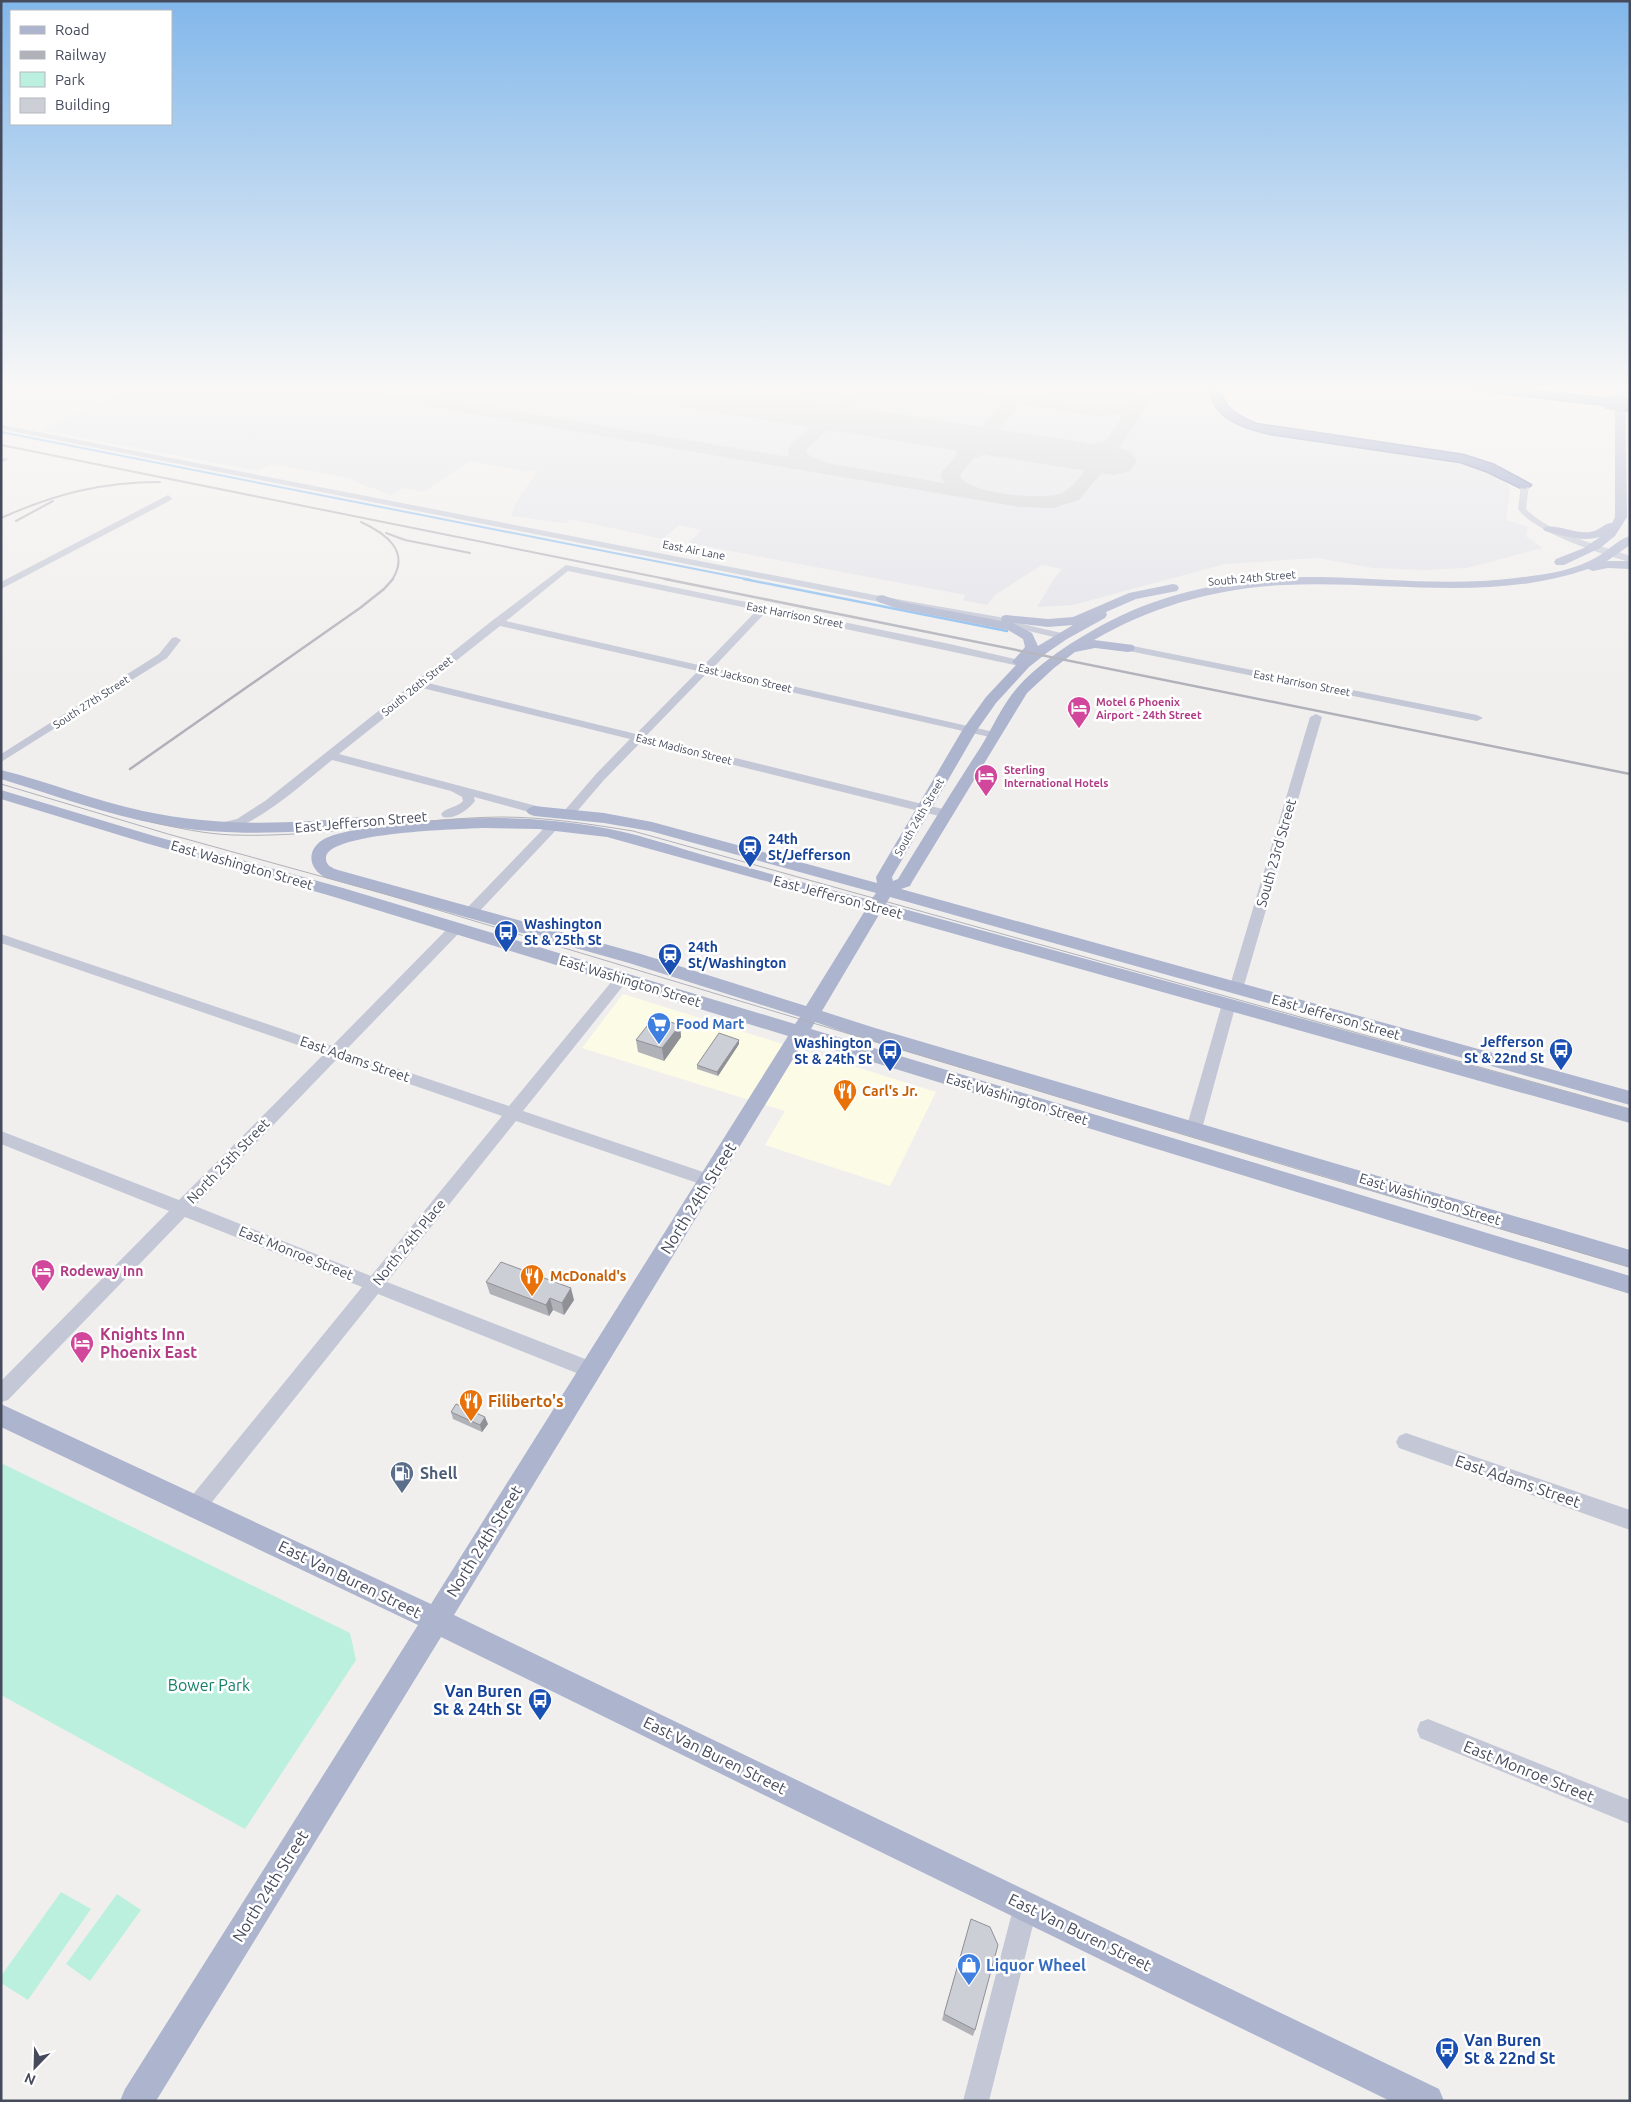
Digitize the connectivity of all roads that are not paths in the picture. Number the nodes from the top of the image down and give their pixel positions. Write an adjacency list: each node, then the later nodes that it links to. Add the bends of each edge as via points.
1 (299, 485): 18 (street, East Air Lane)
2 (1525, 485): 6 (street, via 1521,504 1523,511)
3 (1620, 485): 4 (main road, South 24th Street)
4 (1620, 490): 6 (main road, via 1614,519 1604,532 1580,535); 8 (main road, South 24th Street, via 1620,522)
5 (168, 498): 15 (street)
6 (1549, 528): 8 (street)
7 (1630, 539): 9 (main road, South 24th Street)
8 (1596, 546): 9 (street); 16 (main road, South 24th Street, via 1545,566 1480,576 1300,573 1236,577)
9 (1614, 552): 10 (street); 11 (street); 14 (main road, South 24th Street, via 1580,567)
10 (1630, 555)
11 (1630, 559)
12 (1630, 565): 14 (main road, via 1601,565 1556,578)
13 (566, 568): 19 (street, East Harrison Street); 21 (street, South 26th Street)
14 (1534, 579): 17 (main road, South 24th Street, via 1440,585 1284,581)
15 (1, 586)
16 (1173, 588): 20 (main road, via 1132,596 1070,622 1041,623); 23 (main road, South 24th Street, via 1121,606)
17 (1190, 594): 22 (main road, South 24th Street, via 1146,608); 23 (main road, via 1155,600 1079,633)
18 (882, 599): 20 (street, East Air Lane); 23 (street, East Air Lane); 26 (main road, via 1020,631 1028,637 1032,648)
19 (764, 609): 26 (street, East Harrison Street); 27 (street)
20 (986, 617): 23 (street, East Air Lane)
21 (497, 622): 27 (street, East Jackson Street); 28 (street, South 26th Street)
22 (1109, 625): 25 (main road, via 1105,634 1108,639); 29 (main road, South 24th Street, via 1057,658)
23 (1064, 635): 26 (main road, South 24th Street); 29 (main road, via 1063,645 1027,678)
24 (176, 640): 37 (street, South 27th Street, via 163,656)
25 (1128, 648): 30 (main road, via 1095,644 1080,647 1048,672); 32 (street, East Harrison Street)
26 (1021, 664): 33 (main road, South 24th Street)
27 (706, 669): 33 (street, East Jackson Street); 35 (street)
28 (420, 684): 35 (street, East Madison Street); 36 (street, South 26th Street)
29 (1022, 691): 30 (main road, South 24th Street)
30 (1014, 707): 34 (main road, South 24th Street)
31 (1316, 717): 62 (street, South 23rd Street)
32 (1477, 718)
33 (970, 729): 34 (street, East Jackson Street); 42 (main road, South 24th Street)
34 (994, 734): 46 (main road, South 24th Street)
35 (639, 738): 42 (street, East Madison Street); 44 (street)
36 (331, 756): 39 (street, East Jefferson Street); 41 (street, South 26th Street)
37 (1, 759)
38 (1, 774): 48 (main road, East Jefferson Street, via 160,820)
39 (452, 789): 43 (street, East Jefferson Street); 45 (street, East Jefferson Street, via 467,795 469,801 464,807)
40 (1, 794): 52 (main road, East Washington Street)
41 (269, 804): 48 (street, South 26th Street, via 241,822); 50 (street, via 260,822)
42 (925, 808): 46 (street, East Madison Street); 53 (main road, South 24th Street, via 884,877)
43 (540, 811): 44 (main road, East Jefferson Street); 45 (main road, East Jefferson Street)
44 (569, 813): 53 (main road, East Jefferson Street, via 652,827)
45 (447, 814): 50 (main road, East Jefferson Street)
46 (947, 814): 53 (main road, South 24th Street, via 904,882)
47 (554, 825): 49 (main road, East Jefferson Street, via 468,823); 55 (main road, East Jefferson Street, via 608,833); 56 (street)
48 (215, 827): 50 (main road, East Jefferson Street)
49 (412, 828): 50 (main road, East Jefferson Street, via 356,827 293,832); 51 (main road, East Jefferson Street, via 347,836)
50 (275, 829)
51 (321, 850): 54 (main road, East Washington Street, via 318,863 326,871)
52 (239, 863): 54 (main road, via 273,868 360,891); 57 (main road, East Washington Street)
53 (886, 890): 55 (main road, South 24th Street); 58 (main road, East Jefferson Street)
54 (406, 895): 56 (main road, East Washington Street)
55 (876, 908): 61 (main road, East Jefferson Street); 63 (main road, South 24th Street)
56 (470, 913): 63 (main road, East Washington Street, via 609,951)
57 (456, 928): 60 (main road, East Washington Street); 65 (street, North 25th Street)
58 (1042, 934): 61 (main road, East Jefferson Street); 62 (main road, East Jefferson Street)
59 (1, 938): 65 (street, East Adams Street)
60 (622, 978): 64 (main road, East Washington Street); 67 (street, North 24th Place)
61 (1171, 988): 62 (main road, East Jefferson Street)
62 (1232, 997): 66 (main road, East Jefferson Street); 68 (main road, East Jefferson Street); 69 (street, South 23rd Street)
63 (810, 1013): 64 (main road, South 24th Street); 69 (main road, East Washington Street)
64 (798, 1033): 72 (main road, North 24th Street); 73 (main road, East Washington Street)
65 (334, 1052): 67 (street, East Adams Street); 74 (street, North 25th Street)
66 (1630, 1098)
67 (512, 1113): 72 (street, East Adams Street); 76 (street, North 24th Place)
68 (1630, 1116)
69 (1194, 1129): 71 (main road, East Washington Street)
70 (1, 1137): 74 (street, East Monroe Street)
71 (1230, 1140): 73 (main road, East Washington Street); 75 (main road, East Washington Street)
72 (709, 1181): 78 (main road, North 24th Street)
73 (1373, 1207): 77 (main road, East Washington Street)
74 (182, 1208): 76 (street, East Monroe Street); 79 (street, North 25th Street)
75 (1630, 1259)
76 (375, 1285): 78 (street, East Monroe Street); 82 (street, North 24th Place)
77 (1630, 1286)
78 (591, 1370): 84 (main road, North 24th Street)
79 (1, 1394)
80 (1, 1415): 82 (main road, East Van Buren Street)
81 (1406, 1442): 83 (street, East Adams Street)
82 (197, 1505): 84 (main road, East Van Buren Street)
83 (1630, 1520)
84 (435, 1620): 87 (main road, East Van Buren Street); 88 (main road, North 24th Street)
85 (1428, 1730): 86 (street, East Monroe Street)
86 (1630, 1812)
87 (1026, 1905): 89 (street); 90 (main road, East Van Buren Street)
88 (137, 2101)
89 (976, 2101)
90 (1427, 2101)

